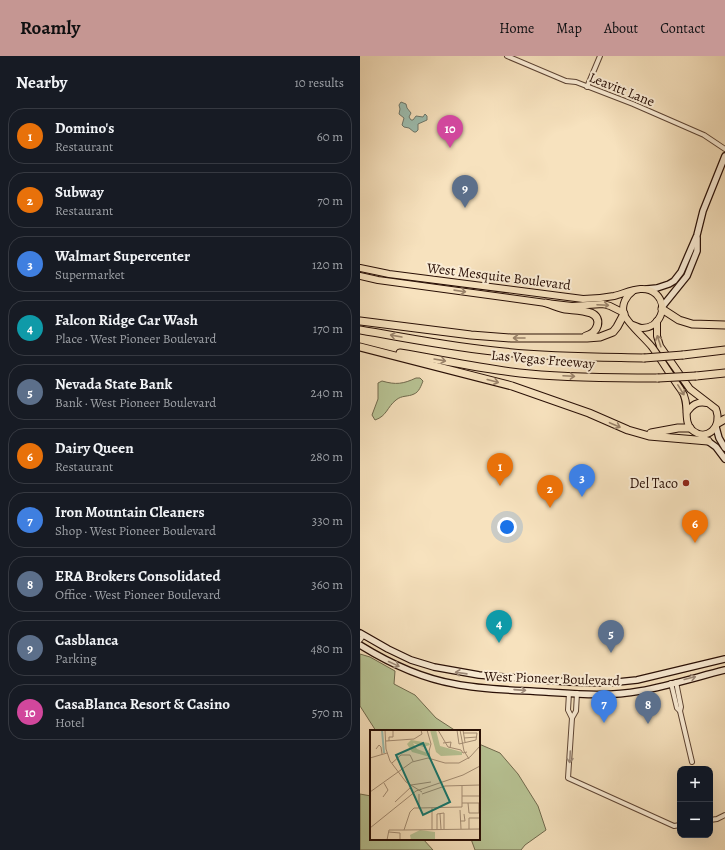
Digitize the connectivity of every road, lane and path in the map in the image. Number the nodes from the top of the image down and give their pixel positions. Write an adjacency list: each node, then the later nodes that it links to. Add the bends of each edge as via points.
1 (508, 56): 3 (street, Leavitt Lane, via 566,81)
2 (600, 56): 3 (street)
3 (587, 86): 4 (street, Leavitt Lane, via 704,135)
4 (725, 149)
5 (725, 156): 6 (main road, via 703,210)
6 (697, 235): 9 (main road, via 679,276 669,284); 12 (main road, via 697,251 687,276)
7 (360, 268): 10 (main road, West Mesquite Boulevard, via 583,299 614,296)
8 (360, 276): 11 (main road, West Mesquite Boulevard, one-way to 11)
9 (647, 289): 10 (main road); 12 (main road, via 658,296)
10 (635, 290): 13 (main road, via 626,297 623,304)
11 (546, 303): 13 (main road, West Mesquite Boulevard, one-way to 13, via 572,306 603,304); 19 (highway, via 595,316 598,320 597,328 591,335)
12 (662, 308): 14 (main road); 17 (highway, via 679,320 692,324)
13 (624, 314): 16 (main road); 19 (highway, via 613,332 600,337)
14 (659, 319): 16 (main road, via 642,328); 23 (main road, one-way to 14, via 690,389 660,346 656,336)
15 (360, 321): 19 (highway, one-way to 15, via 471,335)
16 (633, 325): 24 (main road, one-way to 24, via 652,347 682,391 687,402)
17 (725, 325)
18 (360, 330): 21 (highway, Las Vegas Freeway, one-way to 18, bridge, via 644,358 567,357 456,346)
19 (583, 338)
20 (360, 346): 22 (highway, Las Vegas Freeway, one-way to 22, bridge, via 530,374 658,378); 28 (highway, one-way to 28, via 512,386)
21 (725, 350)
22 (725, 373)
23 (708, 403): 24 (main road, via 695,404); 26 (main road, via 716,409)
24 (687, 412): 27 (main road, via 686,419)
25 (725, 419): 26 (highway)
26 (717, 425): 27 (main road, via 702,434); 30 (main road, via 719,438)
27 (692, 429): 28 (highway, via 678,428); 29 (main road)
28 (643, 434): 29 (highway)
29 (708, 441): 31 (main road)
30 (725, 448)
31 (725, 459)
32 (361, 636): 36 (main road, West Pioneer Boulevard, one-way to 32, via 479,675 434,667 411,660)
33 (360, 645): 39 (main road, West Pioneer Boulevard, one-way to 39, via 408,670 436,680 455,684)
34 (725, 660): 37 (main road, West Pioneer Boulevard, via 637,680)
35 (725, 670): 38 (main road, West Pioneer Boulevard, one-way to 35)
36 (569, 682): 37 (main road, West Pioneer Boulevard); 39 (main road)
37 (578, 682): 40 (main road)
38 (673, 682): 40 (main road, West Pioneer Boulevard, via 639,691 609,694); 42 (street, via 677,708 680,711)
39 (569, 693): 40 (main road, West Pioneer Boulevard); 41 (street, via 568,710)
40 (577, 693): 41 (street, via 576,711)
41 (572, 718): 45 (street, one-way to 45, via 568,778)
42 (692, 762)
43 (725, 815): 44 (street)
44 (713, 820)
45 (677, 826)

